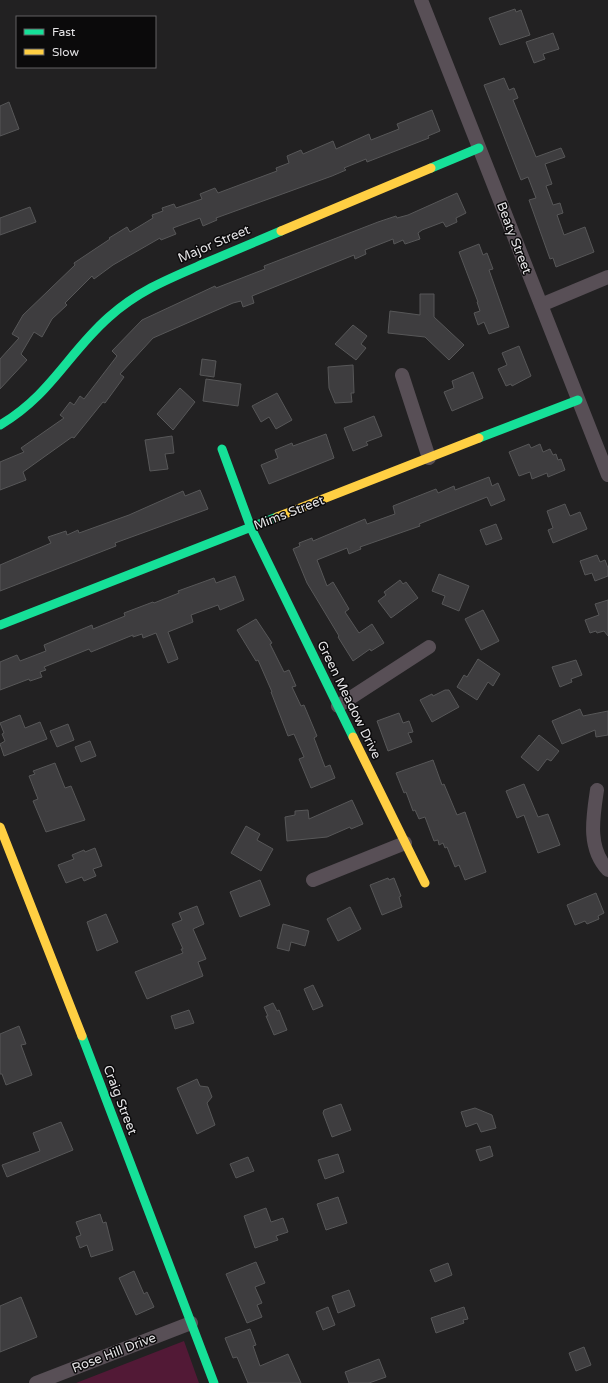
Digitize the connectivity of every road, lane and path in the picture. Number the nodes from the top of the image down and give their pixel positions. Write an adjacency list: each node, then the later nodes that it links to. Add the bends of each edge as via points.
1 (421, 0): 2 (street, Beaty Street)
2 (479, 148): 4 (street, Beaty Street); 7 (street, Major Street, via 153,285 123,303 96,329 37,398)
3 (608, 277): 4 (street)
4 (541, 305): 6 (street, Beaty Street)
5 (402, 375): 9 (street)
6 (578, 400): 9 (street, Mims Street); 10 (street, Beaty Street)
7 (0, 425)
8 (222, 450): 11 (street, Green Meadow Drive)
9 (429, 458): 11 (street, Mims Street)
10 (608, 475)
11 (250, 528): 12 (street, Mims Street); 14 (street, Green Meadow Drive)
12 (0, 625)
13 (429, 647): 14 (street)
14 (338, 706): 17 (street, Green Meadow Drive)
15 (597, 790): 18 (street, via 592,826 596,848)
16 (0, 827): 21 (street, Craig Street)
17 (405, 843): 19 (street); 20 (street, Green Meadow Drive)
18 (605, 867)
19 (313, 880)
20 (425, 884)
21 (192, 1323): 22 (street, Rose Hill Drive); 23 (street, Craig Street)
22 (36, 1383)
23 (214, 1383)

